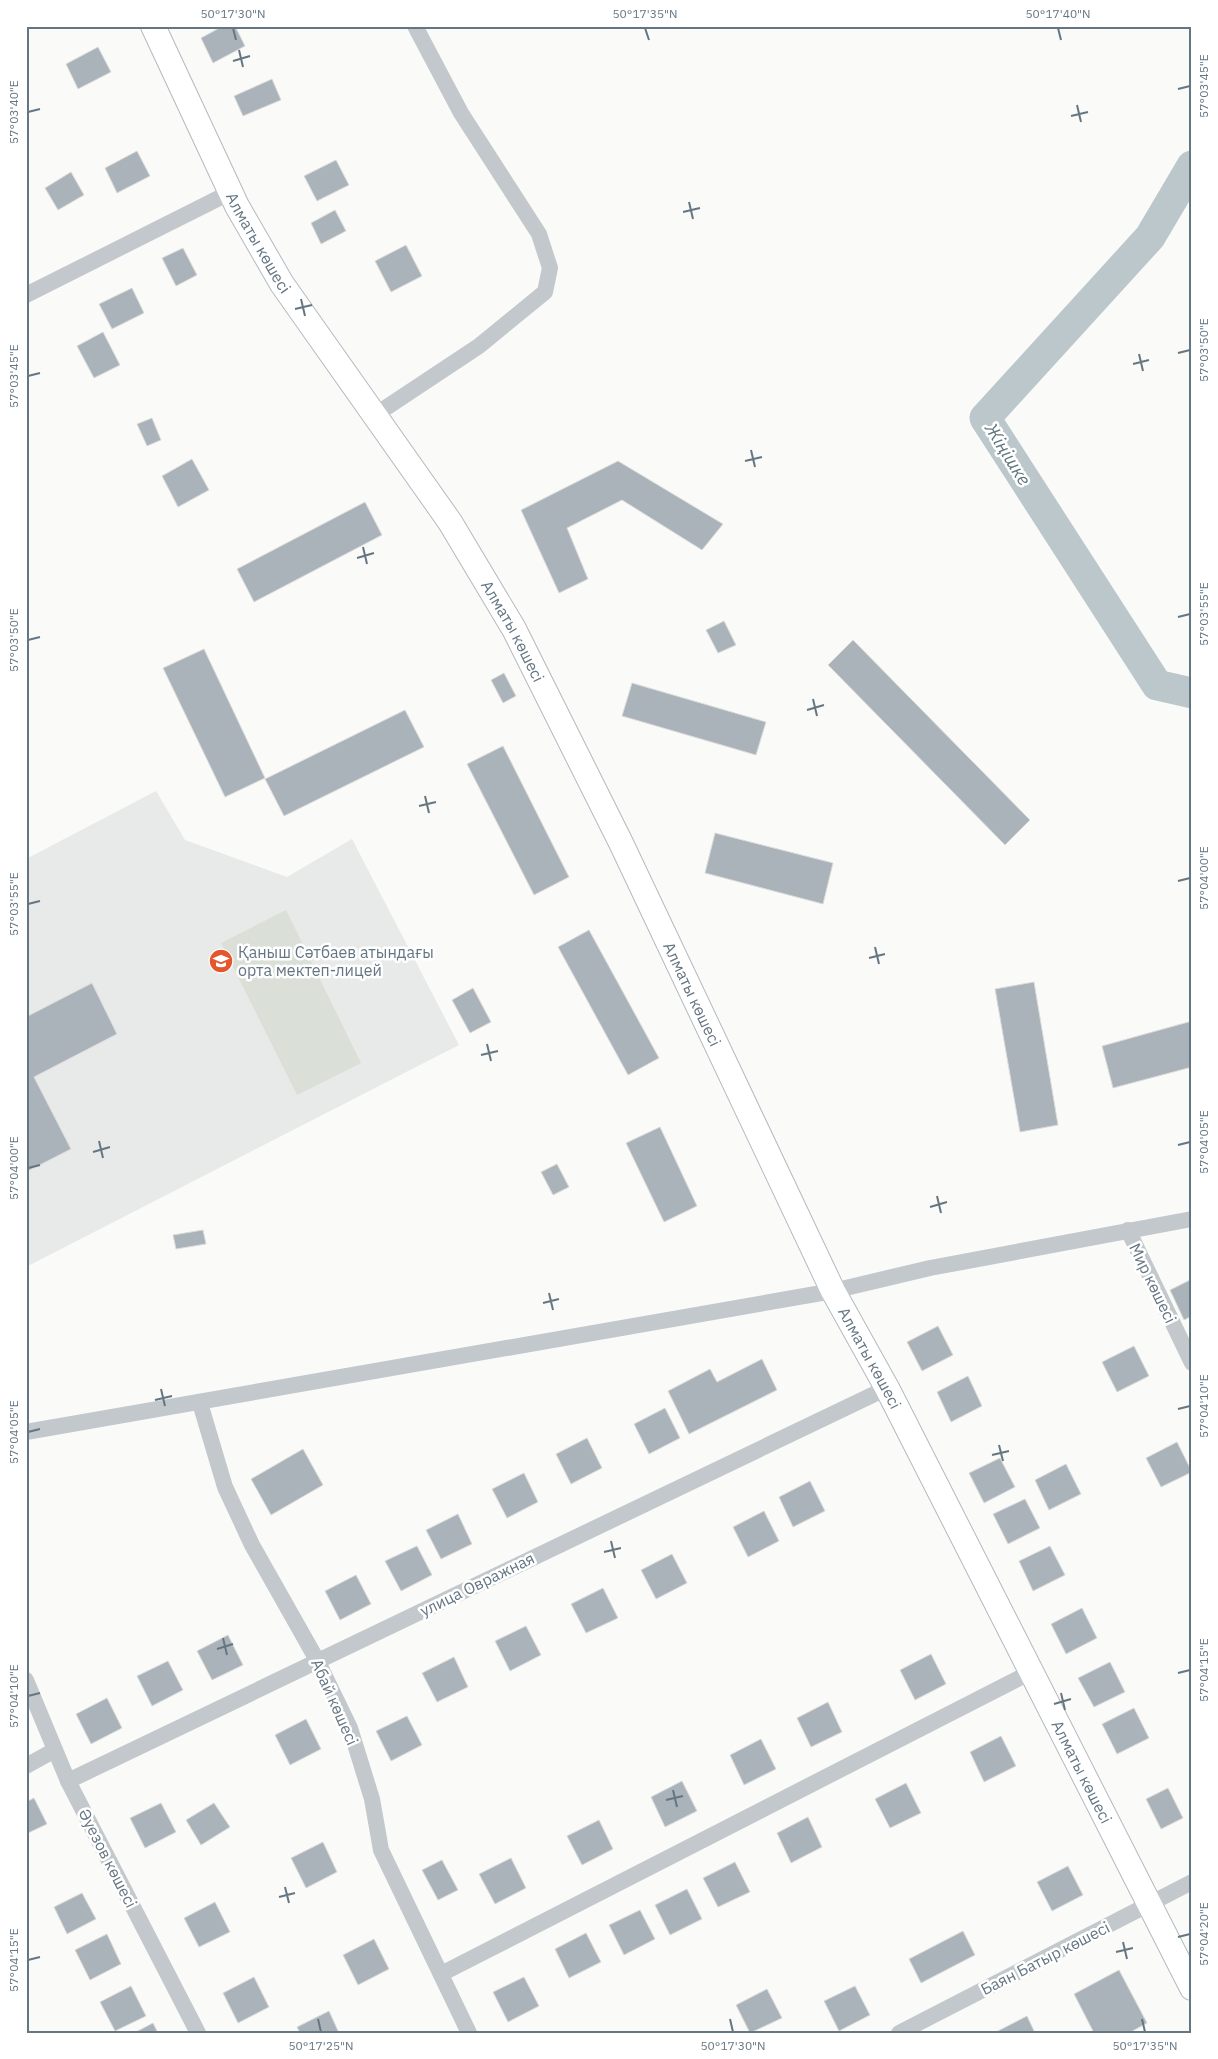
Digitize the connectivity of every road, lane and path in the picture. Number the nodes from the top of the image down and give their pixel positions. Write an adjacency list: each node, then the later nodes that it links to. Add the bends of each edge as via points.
1 (153, 26): 3 (street, Алматы көшесі)
2 (415, 26): 5 (street, via 461,113 539,234 550,268 545,292 479,346)
3 (231, 192): 4 (street); 5 (street, Алматы көшесі, via 282,284)
4 (26, 294)
5 (375, 415): 8 (street, Алматы көшесі, via 450,522 514,629 621,844)
6 (1192, 1219): 7 (street)
7 (1128, 1230): 8 (street, via 930,1268); 9 (street, Мир көшесі)
8 (833, 1291): 10 (street, Алматы көшесі); 11 (street)
9 (1192, 1363)
10 (887, 1388): 13 (street, улица Овражная); 14 (street, Алматы көшесі)
11 (200, 1403): 12 (street); 13 (street, Абай көшесі, via 225,1487 252,1544)
12 (26, 1432)
13 (317, 1660): 18 (street, улица Овражная); 21 (street, Абай көшесі, via 350,1728 372,1799 381,1850)
14 (1031, 1672): 20 (street, Алматы көшесі); 21 (street)
15 (26, 1680): 16 (street, Әуезов көшесі)
16 (55, 1750): 17 (street); 18 (street, Әуезов көшесі)
17 (26, 1766)
18 (68, 1781): 23 (street, Әуезов көшесі)
19 (1192, 1882): 20 (street, Баян Батыр көшесі)
20 (1149, 1904): 22 (street, Алматы көшесі); 25 (street, Баян Батыр көшесі)
21 (440, 1974): 24 (street, Абай көшесі)
22 (1192, 1988)
23 (198, 2033)
24 (469, 2033)
25 (899, 2033)

